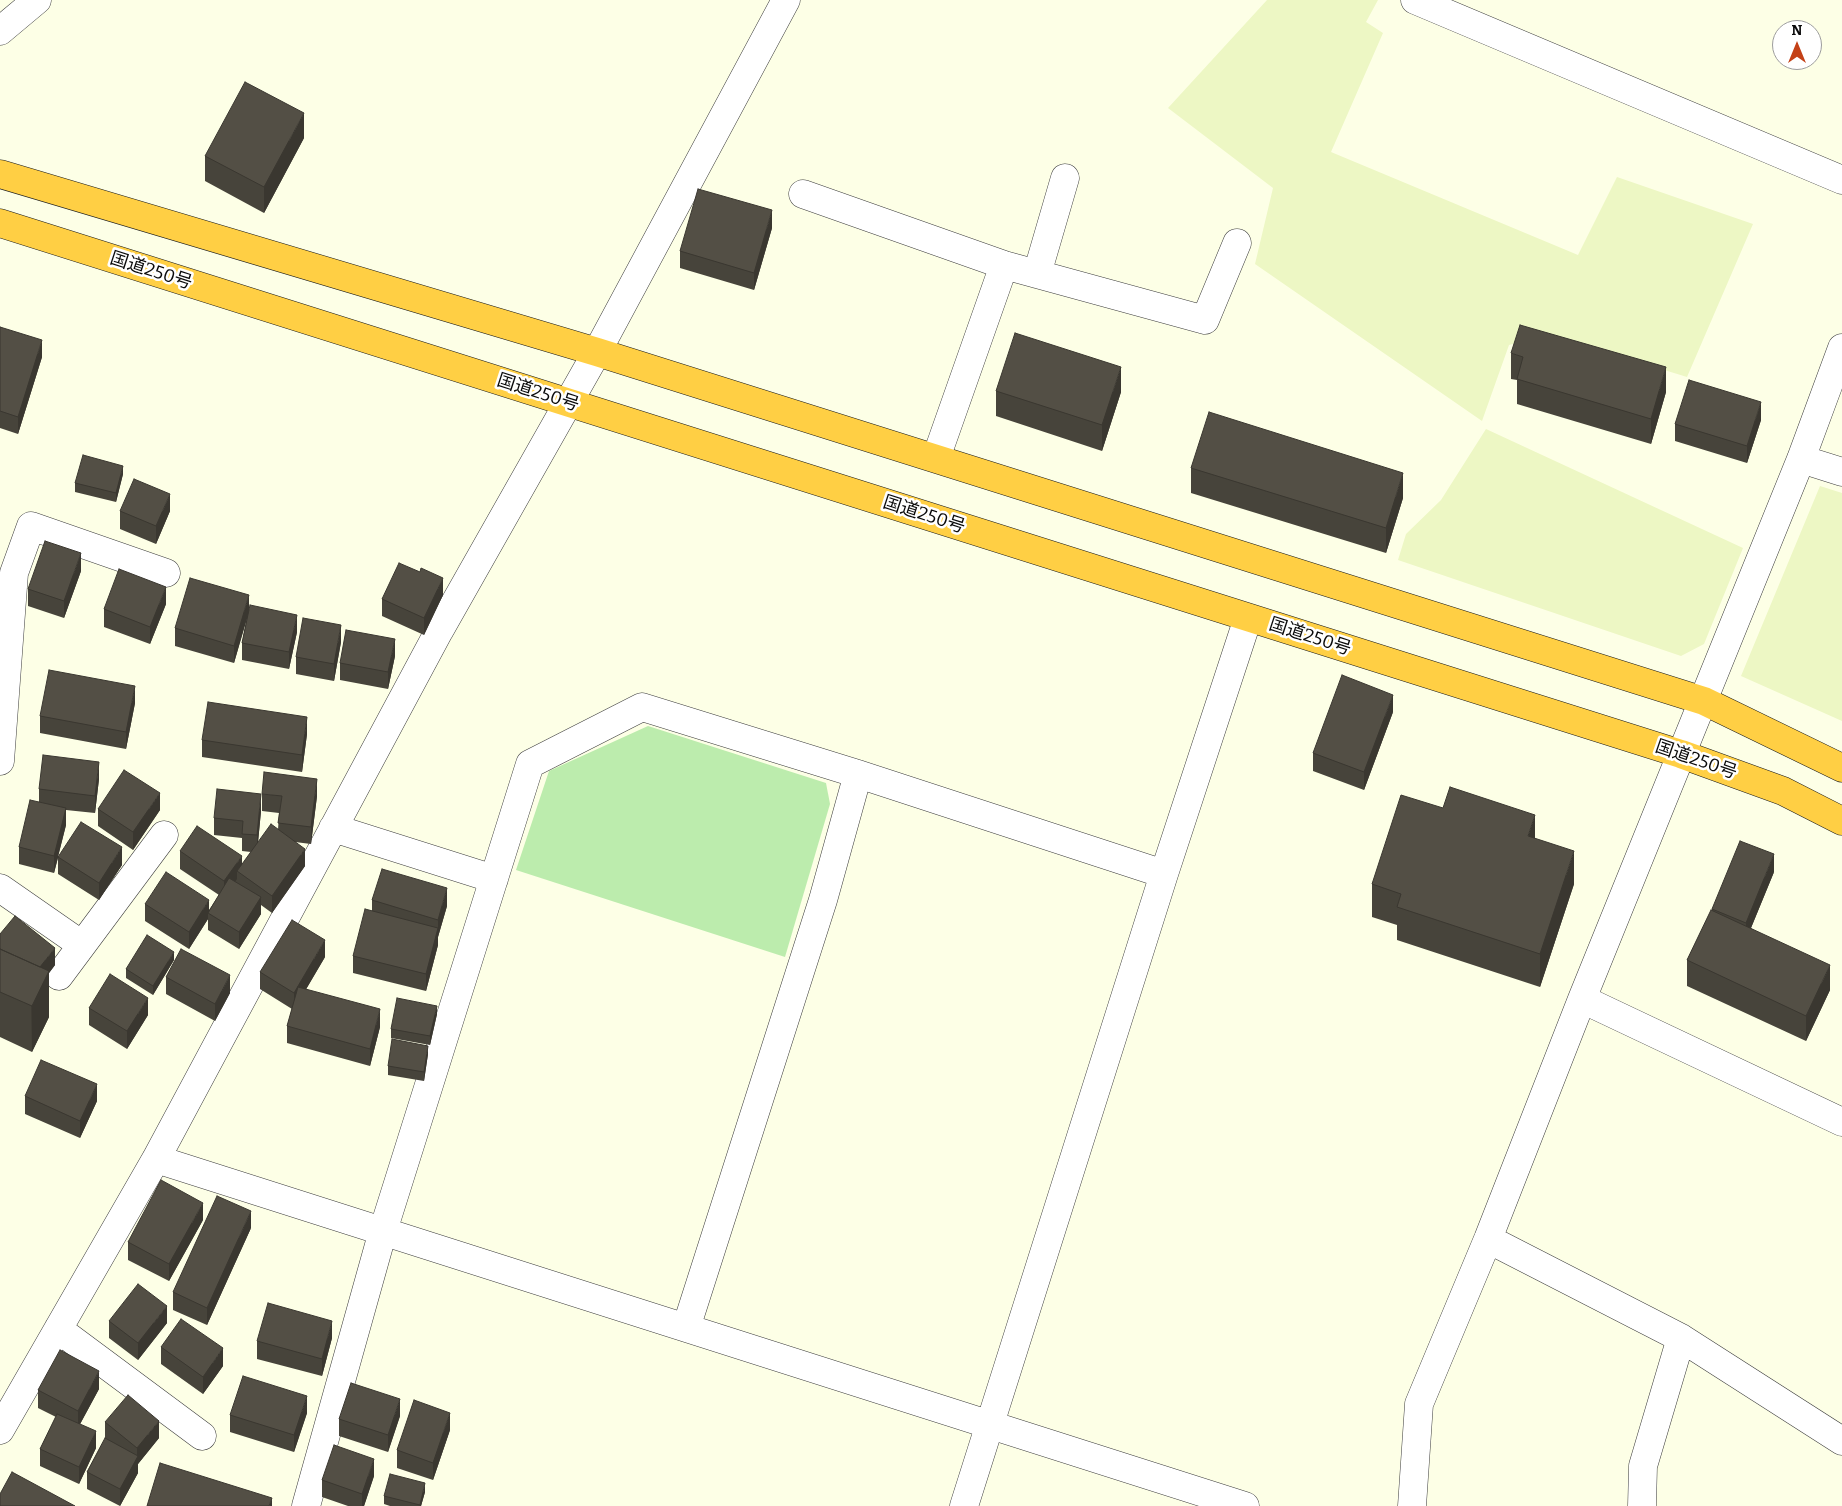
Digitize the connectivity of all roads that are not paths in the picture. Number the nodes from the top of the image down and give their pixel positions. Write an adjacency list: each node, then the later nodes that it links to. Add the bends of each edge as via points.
1 (37, 0): 5 (street)
2 (786, 0): 15 (street)
3 (1415, 0): 4 (street)
4 (1462, 8): 8 (street)
5 (0, 31)
6 (0, 174): 15 (highway)
7 (1065, 178): 13 (street)
8 (1842, 180)
9 (803, 194): 12 (street)
10 (0, 223): 16 (highway, 国道250号)
11 (1236, 243): 13 (street, via 1205,320)
12 (1004, 265): 13 (street); 17 (street)
13 (1037, 274)
14 (1842, 348): 18 (street)
15 (597, 352): 16 (street); 17 (highway)
16 (568, 403): 21 (highway, 国道250号); 28 (street, via 440,630)
17 (936, 458): 22 (highway)
18 (1802, 459): 19 (street); 22 (street)
19 (1842, 472)
20 (166, 573): 24 (street, via 32,526 14,573)
21 (1248, 618): 23 (highway, 国道250号); 30 (street)
22 (1704, 701): 23 (street); 25 (highway)
23 (1681, 754): 27 (highway, 国道250号, via 1783,791); 35 (street)
24 (0, 761)
25 (1842, 768)
26 (858, 774): 30 (street); 31 (street, via 642,707 530,764); 40 (street, via 823,900)
27 (1842, 821)
28 (334, 828): 31 (street); 37 (street)
29 (164, 835): 33 (street)
30 (1164, 874): 43 (street)
31 (494, 879): 38 (street)
32 (0, 888): 33 (street)
33 (82, 945): 34 (street)
34 (59, 976)
35 (1582, 1000): 36 (street); 39 (street)
36 (1842, 1122)
37 (156, 1159): 38 (street); 41 (street)
38 (383, 1231): 40 (street); 47 (street)
39 (1488, 1239): 42 (street); 50 (street, via 1419,1404)
40 (686, 1328): 43 (street)
41 (58, 1329): 44 (street); 45 (street)
42 (1681, 1338): 46 (street); 51 (street, via 1643,1466)
43 (989, 1424): 48 (street); 49 (street)
44 (0, 1430)
45 (202, 1436)
46 (1842, 1441)
47 (306, 1506)
48 (964, 1506)
49 (1245, 1506)
50 (1412, 1506)
51 (1642, 1506)

